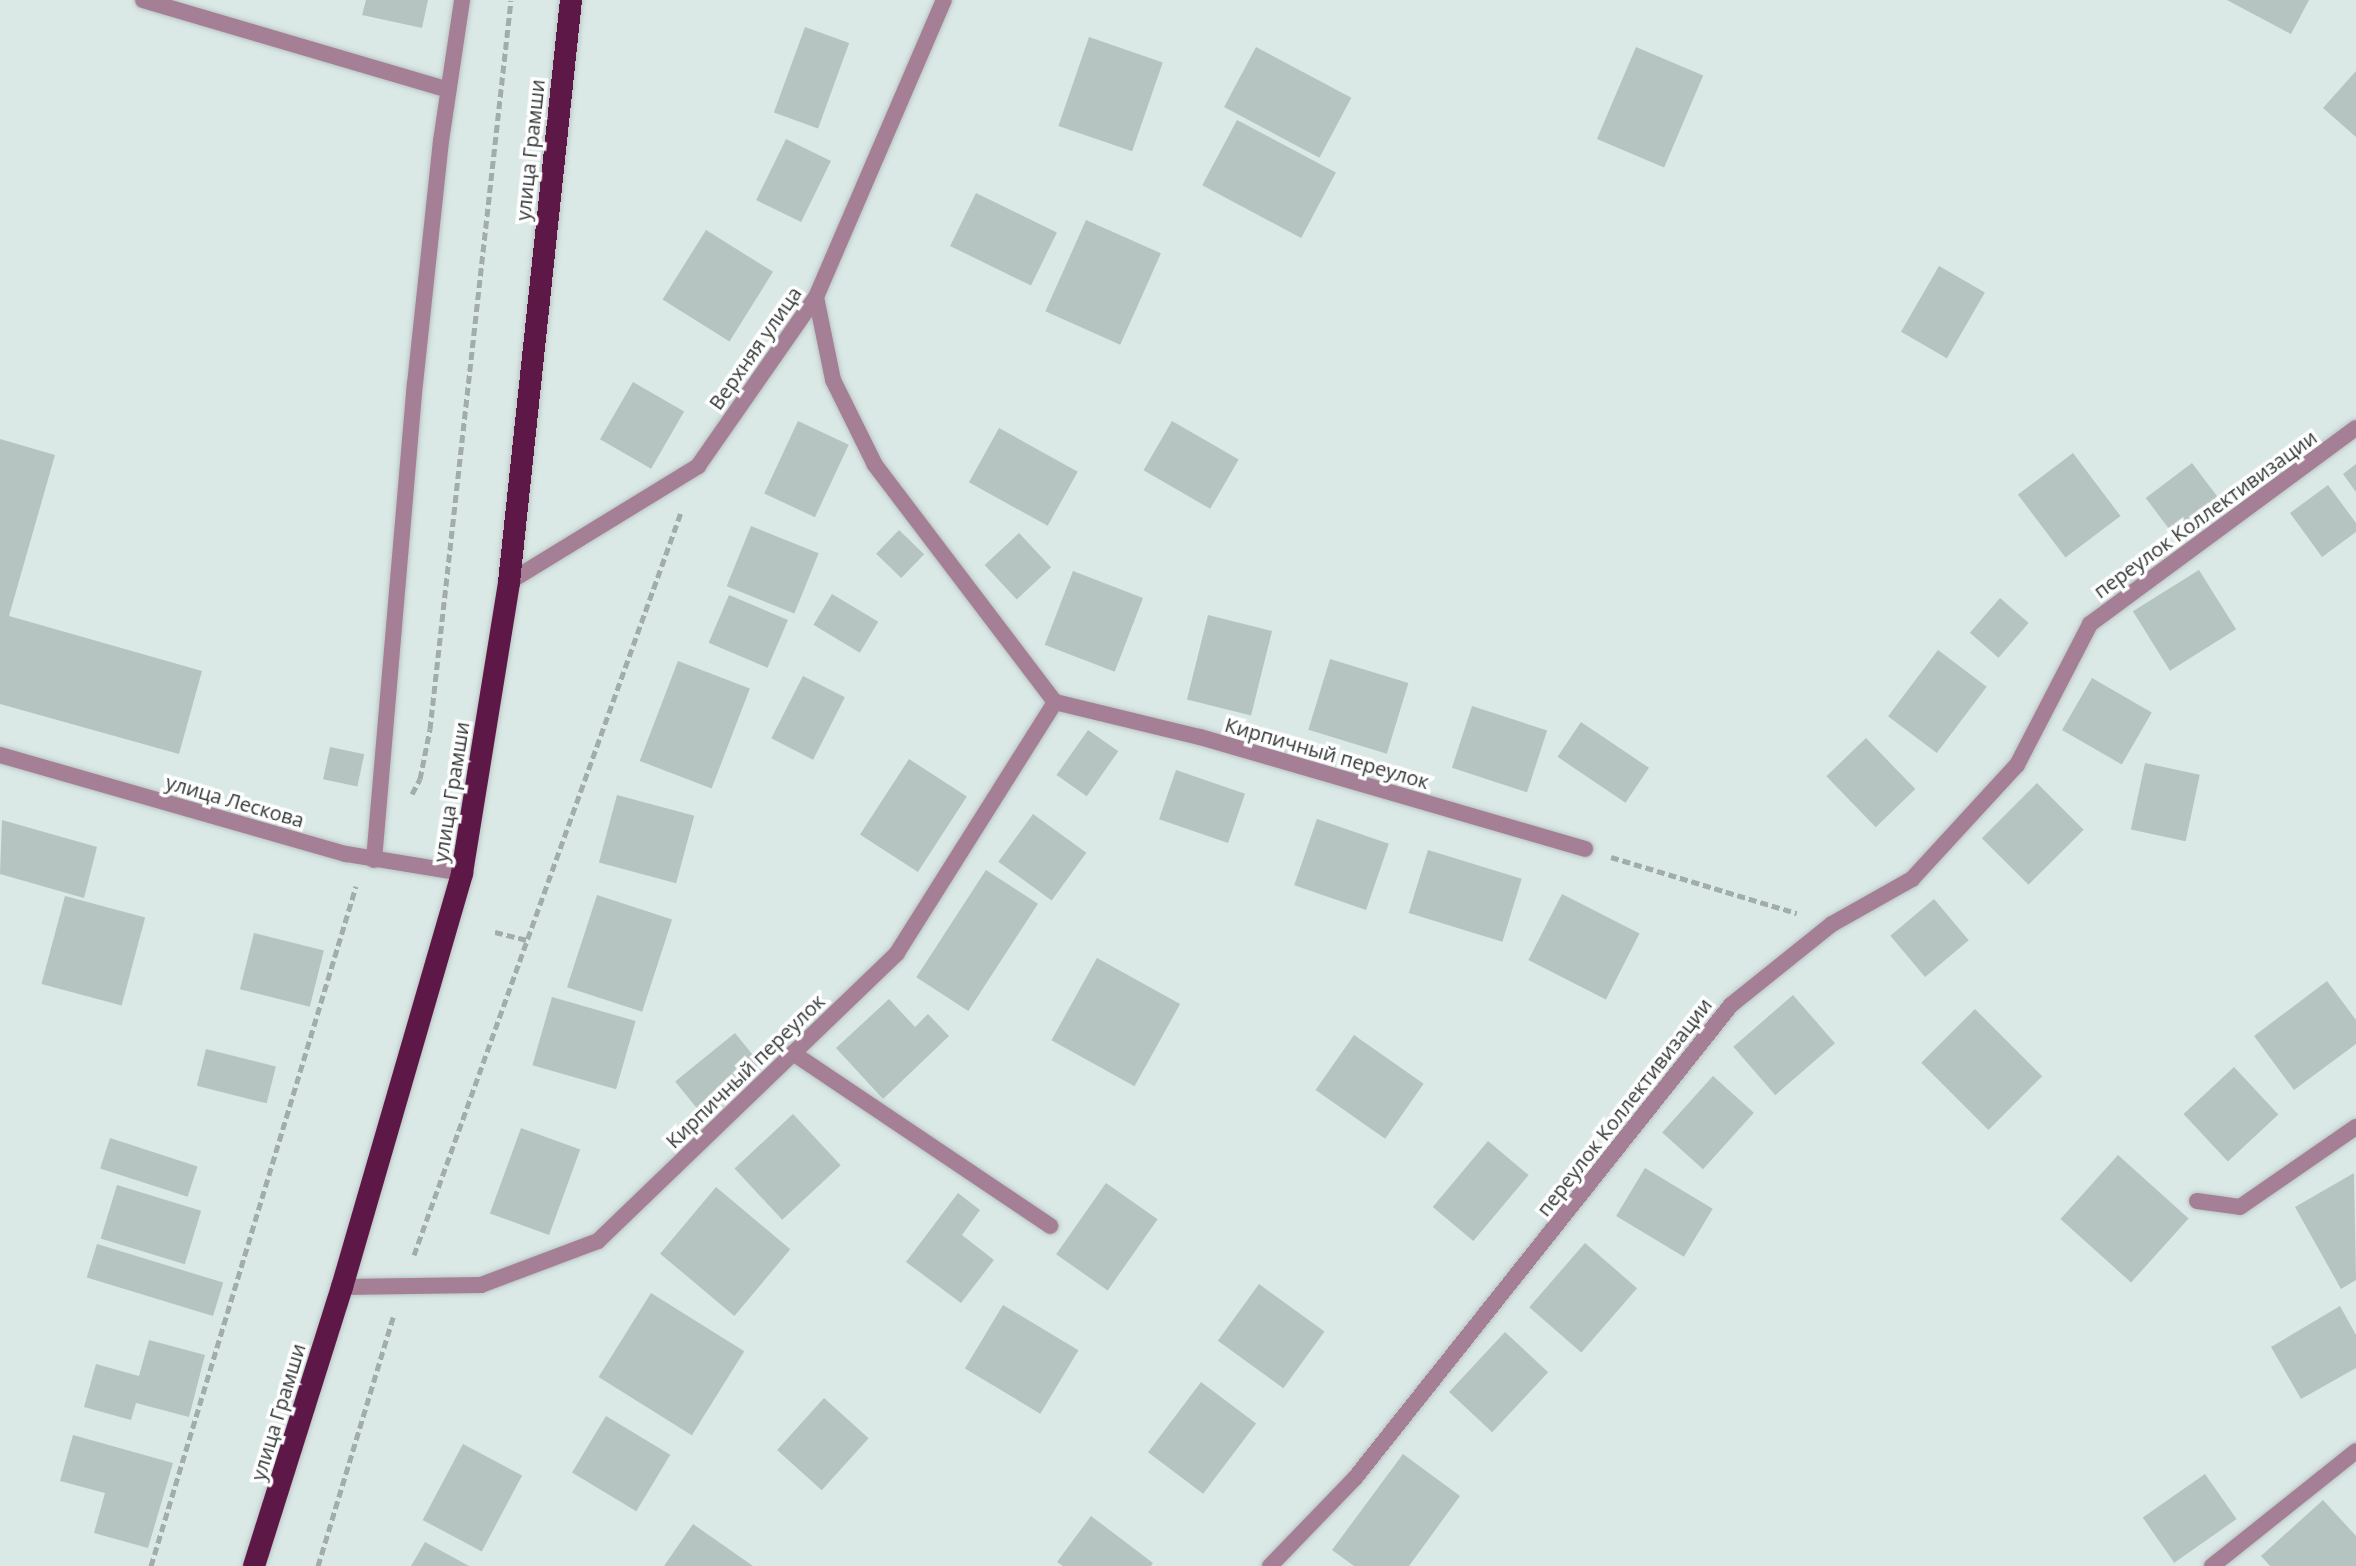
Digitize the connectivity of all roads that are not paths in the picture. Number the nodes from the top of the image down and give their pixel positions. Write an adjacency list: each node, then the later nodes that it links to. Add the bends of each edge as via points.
1 (143, 0): 5 (street)
2 (462, 0): 5 (street)
3 (571, 0): 8 (highway, улица Грамши)
4 (944, 0): 6 (street, Верхняя улица)
5 (448, 90): 12 (street, via 415,384)
6 (816, 297): 8 (street, Верхняя улица, via 698,466); 9 (street, via 833,380 875,465)
7 (2356, 428): 21 (street, переулок Коллективизации, via 2090,624 2017,765 1912,879 1832,924 1731,1005 1355,1478)
8 (509, 582): 13 (highway, улица Грамши)
9 (1055, 702): 11 (street, Кирпичный переулок, via 1200,737); 14 (street, Кирпичный переулок, via 897,953)
10 (0, 755): 12 (street, улица Лескова)
11 (1585, 849)
12 (374, 860): 13 (street, улица Лескова)
13 (462, 873): 18 (highway, улица Грамши)
14 (793, 1053): 17 (street); 18 (street, Кирпичный переулок, via 598,1241 481,1285)
15 (2356, 1127): 16 (street, via 2240,1207)
16 (2197, 1201)
17 (1050, 1226)
18 (342, 1287): 20 (highway, улица Грамши)
19 (2356, 1451): 22 (street)
20 (254, 1566)
21 (1270, 1566)
22 (2212, 1566)

